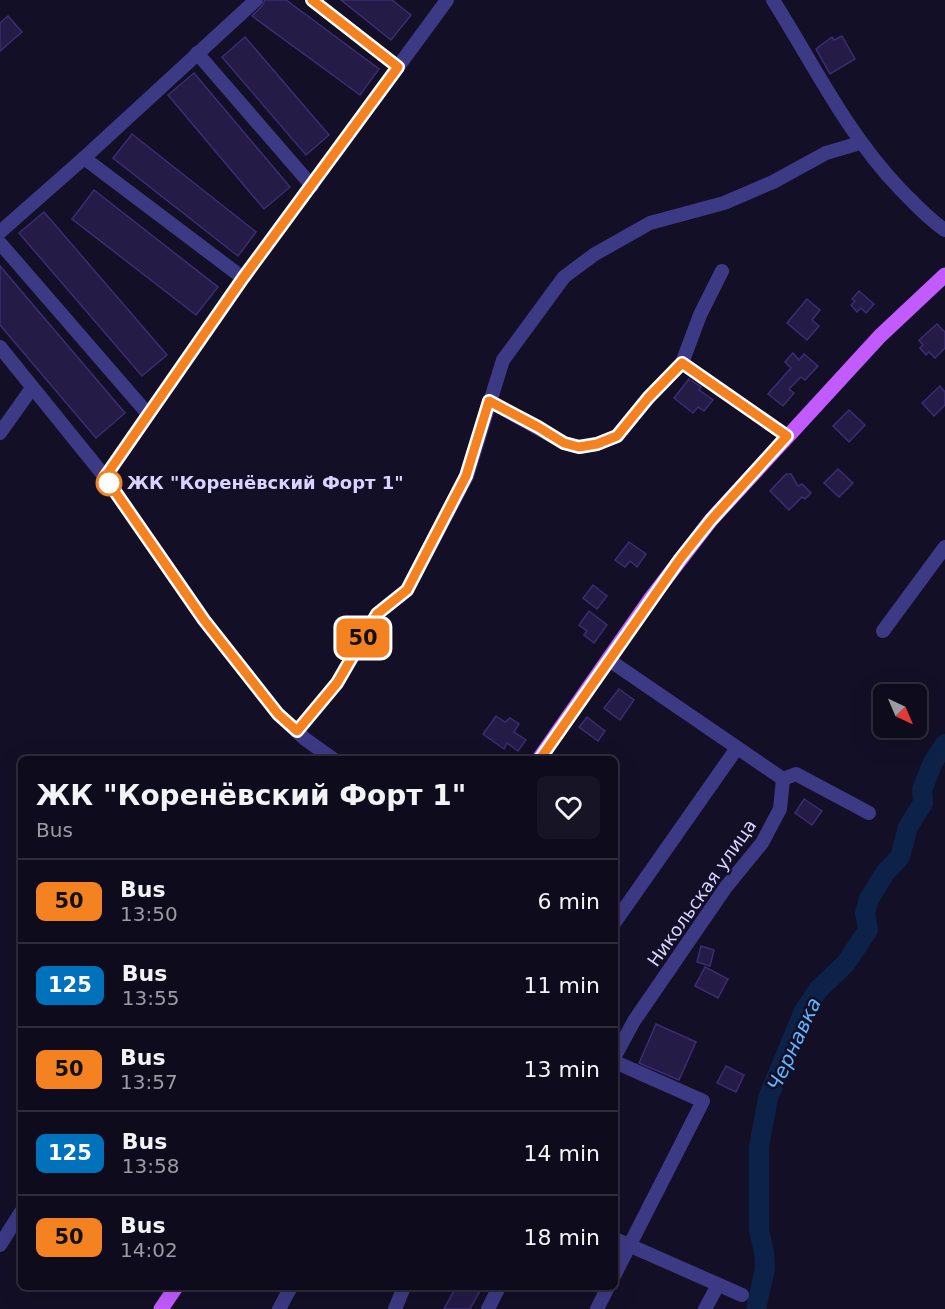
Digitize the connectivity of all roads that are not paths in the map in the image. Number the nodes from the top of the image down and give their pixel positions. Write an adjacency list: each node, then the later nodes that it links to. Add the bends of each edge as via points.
1 (256, 0): 5 (street)
2 (312, 0): 6 (street)
3 (447, 0): 6 (street)
4 (772, 0): 7 (street)
5 (197, 53): 8 (street); 9 (street)
6 (398, 67): 9 (street)
7 (860, 143): 10 (street, via 881,170); 19 (street, via 826,153 724,203 650,224 595,254 564,277 519,336 503,360)
8 (84, 158): 11 (street); 15 (street)
9 (312, 186): 15 (street)
10 (945, 230)
11 (0, 232)
12 (0, 243): 20 (street)
13 (722, 271): 17 (street)
14 (945, 275): 22 (main road, via 897,319)
15 (243, 278): 20 (street)
16 (0, 348): 18 (street)
17 (682, 363): 19 (street, via 617,436 597,444 579,447 564,443); 22 (street)
18 (32, 388): 21 (street); 23 (street)
19 (489, 401): 27 (street, via 466,476 407,590 377,614 337,683)
20 (148, 414): 23 (street)
21 (0, 434)
22 (787, 436): 26 (main road, via 680,559)
23 (105, 477): 27 (street, via 204,620 278,714)
24 (945, 547): 25 (street)
25 (883, 631)
26 (609, 660): 28 (street); 30 (main road)
27 (297, 731): 29 (street)
28 (737, 748): 31 (street); 33 (street)
29 (329, 756)
30 (542, 756)
31 (783, 779): 32 (street, via 796,774); 34 (street, Никольская улица, via 780,809 762,843 726,887)
32 (869, 813)
33 (618, 918)
34 (618, 1051)
35 (618, 1063): 39 (street, via 704,1101)
36 (18, 1217): 38 (street)
37 (618, 1240): 39 (street)
38 (0, 1245)
39 (630, 1246): 40 (street); 41 (street)
40 (618, 1268)
41 (718, 1285): 47 (street); 53 (street)
42 (174, 1290): 48 (main road)
43 (289, 1290): 49 (street)
44 (403, 1290): 50 (street)
45 (498, 1290): 51 (street)
46 (606, 1290): 52 (street)
47 (742, 1295)
48 (161, 1309)
49 (279, 1309)
50 (395, 1309)
51 (488, 1309)
52 (597, 1309)
53 (705, 1309)

